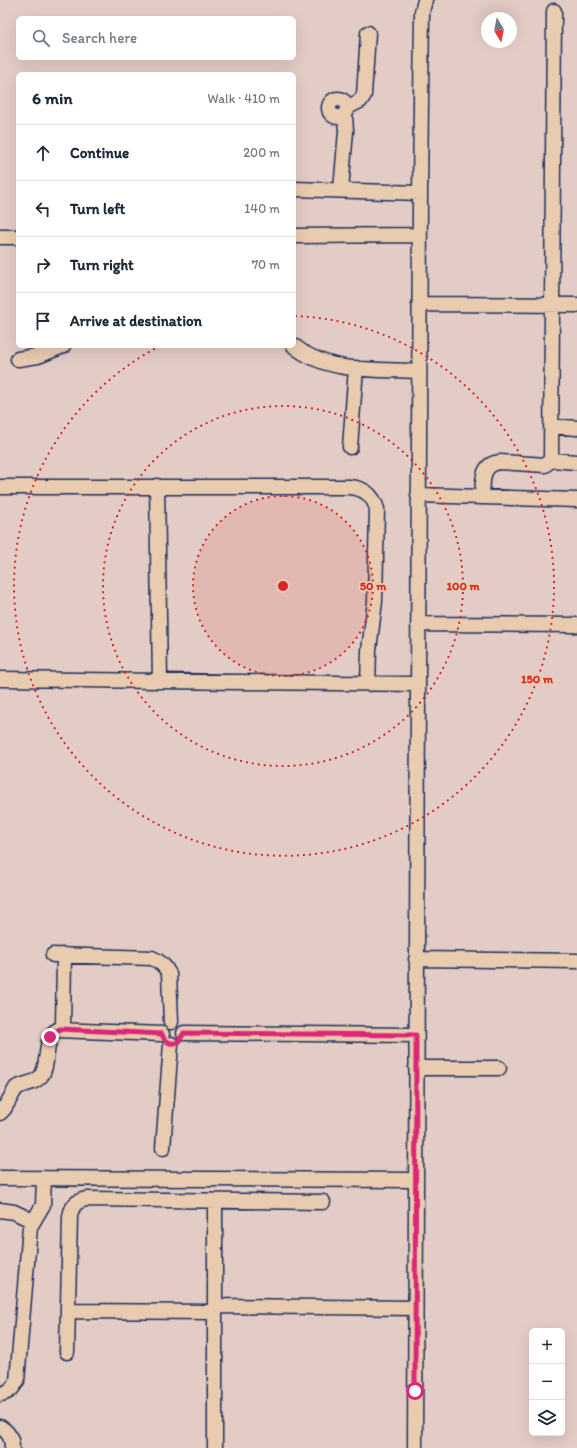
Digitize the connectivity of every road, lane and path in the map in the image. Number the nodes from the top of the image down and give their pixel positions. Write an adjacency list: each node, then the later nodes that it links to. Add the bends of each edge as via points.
1 (422, 4): 6 (street)
2 (554, 11): 12 (street)
3 (368, 33): 5 (street, via 364,95 346,111)
4 (296, 189): 5 (street)
5 (341, 190): 6 (street)
6 (420, 193): 7 (street)
7 (419, 235): 9 (street); 11 (street)
8 (16, 236): 10 (street)
9 (296, 236)
10 (0, 237)
11 (419, 304): 12 (street); 18 (street)
12 (552, 305): 13 (street); 19 (street)
13 (577, 305)
14 (296, 347): 17 (street, via 327,363)
15 (59, 348): 16 (street, via 38,356)
16 (18, 359)
17 (356, 368): 18 (street); 21 (street)
18 (419, 371): 26 (street)
19 (551, 426): 20 (street); 22 (street)
20 (577, 428)
21 (350, 447)
22 (550, 460): 23 (street); 27 (street, via 545,465 494,462 484,471)
23 (577, 462)
24 (156, 486): 25 (street); 32 (street); 33 (street, via 357,487 370,495 377,509)
25 (0, 487)
26 (418, 495): 27 (street); 29 (street)
27 (482, 497): 28 (street)
28 (577, 500)
29 (418, 624): 30 (street); 34 (street)
30 (577, 625)
31 (0, 679): 32 (street)
32 (160, 681): 33 (street)
33 (368, 684): 34 (street)
34 (418, 684): 35 (street)
35 (416, 960): 36 (street); 40 (street)
36 (577, 961)
37 (171, 1022): 38 (street, via 169,974 160,961 152,958 58,955); 39 (street, via 180,1025); 41 (street, via 163,1028)
38 (63, 1029): 41 (street); 44 (street, via 52,1034 40,1076 31,1083 16,1088)
39 (184, 1033): 40 (street); 41 (street, via 178,1042)
40 (416, 1035): 42 (street)
41 (166, 1039): 45 (street)
42 (416, 1068): 43 (street); 48 (street)
43 (499, 1068)
44 (0, 1113)
45 (164, 1148)
46 (0, 1178): 47 (street)
47 (44, 1178): 48 (street); 52 (street, via 43,1206)
48 (416, 1180): 53 (street)
49 (215, 1201): 50 (street); 54 (street); 55 (street, via 88,1199 78,1202 70,1216)
50 (323, 1202)
51 (0, 1210): 52 (street, via 14,1212)
52 (33, 1221): 57 (street, via 30,1227 17,1381 8,1392)
53 (415, 1308): 54 (street); 61 (street)
54 (215, 1309): 55 (street); 60 (street)
55 (68, 1311): 56 (street)
56 (67, 1352)
57 (0, 1394)
58 (0, 1427): 59 (street, via 10,1436)
59 (12, 1448)
60 (215, 1448)
61 (414, 1448)

